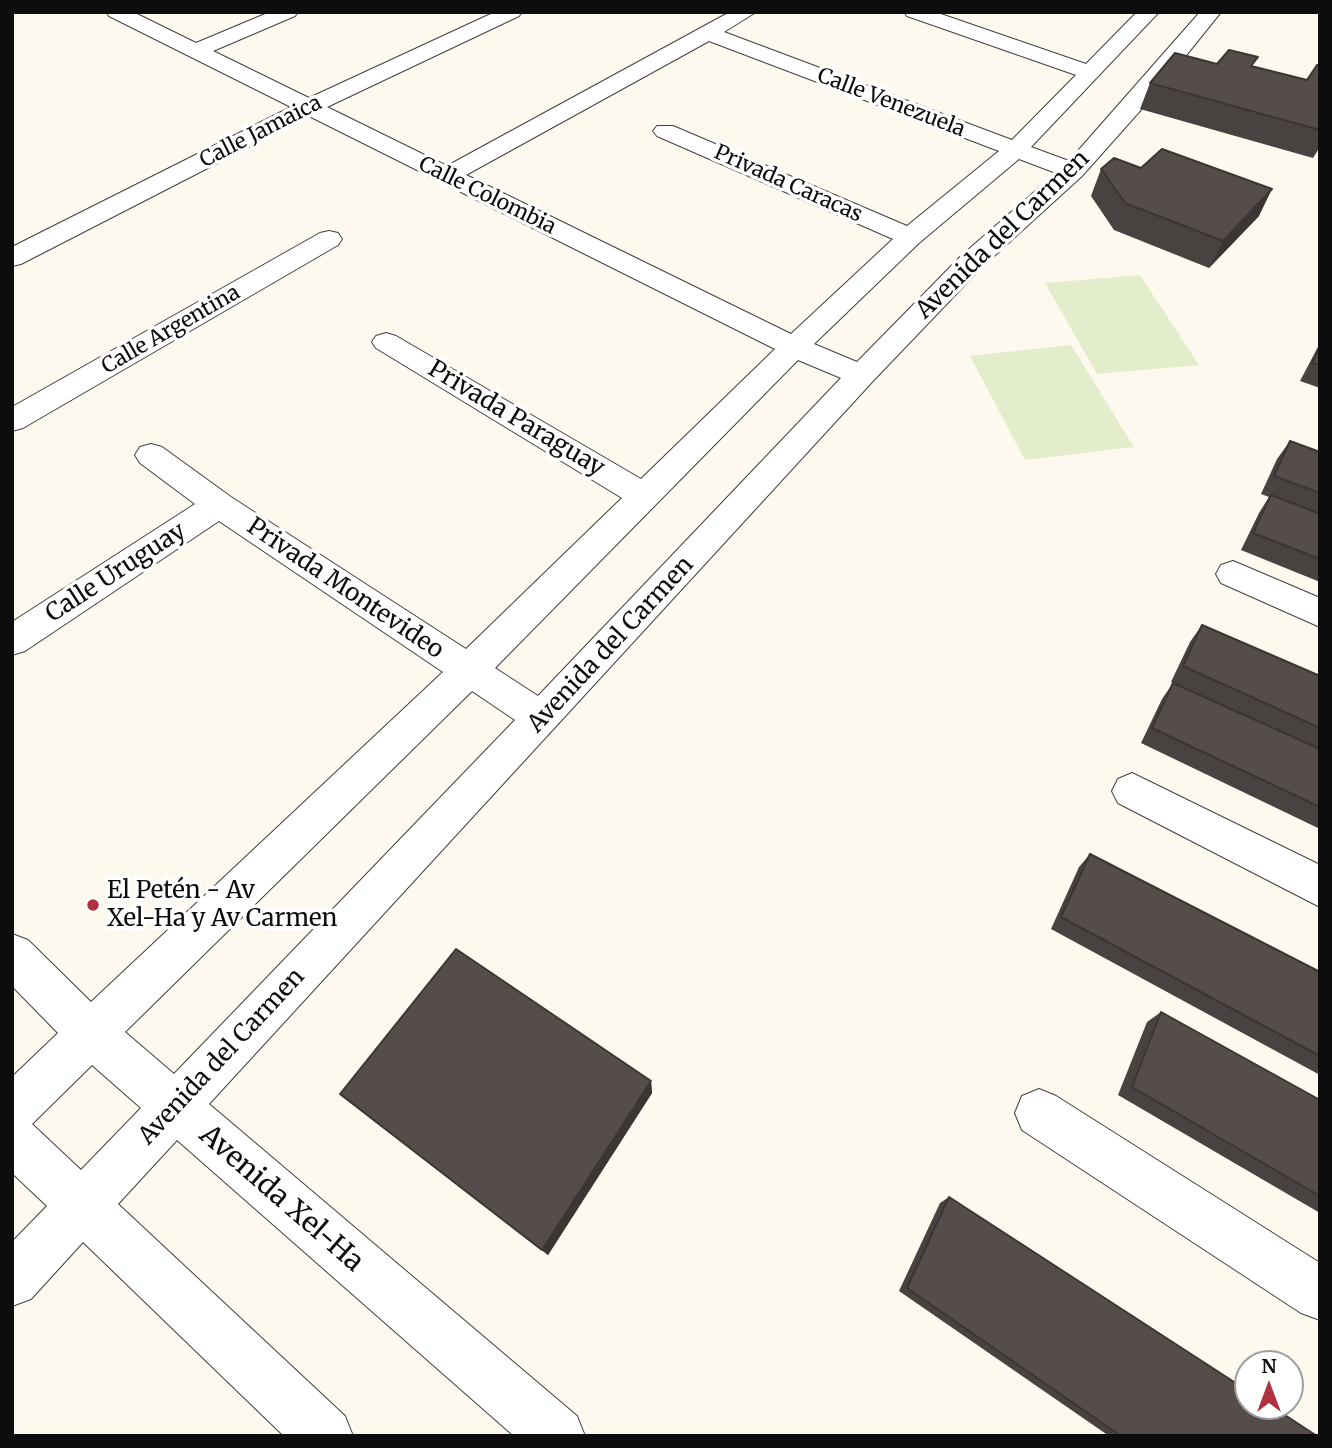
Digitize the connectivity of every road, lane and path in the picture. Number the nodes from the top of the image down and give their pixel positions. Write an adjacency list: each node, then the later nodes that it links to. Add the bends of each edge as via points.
1 (116, 12): 9 (street, Calle Colombia)
2 (288, 12): 9 (street)
3 (512, 12): 11 (street, Calle Jamaica)
4 (746, 12): 8 (street)
5 (914, 12): 10 (street)
6 (1149, 12): 10 (street)
7 (1202, 14): 14 (street, Avenida del Carmen, via 1147,89)
8 (709, 34): 13 (street, Calle Venezuela); 15 (street)
9 (195, 51): 11 (street, Calle Colombia)
10 (1092, 73): 13 (street)
11 (309, 107): 15 (street, Calle Colombia); 18 (street, Calle Jamaica)
12 (665, 131): 16 (street, Privada Caracas)
13 (1015, 150): 14 (street, Calle Venezuela); 16 (street)
14 (1073, 171): 21 (street, Avenida del Carmen, via 971,261)
15 (447, 176): 20 (street, Calle Colombia)
16 (910, 237): 20 (street)
17 (329, 239): 22 (street, Calle Argentina)
18 (12, 258)
19 (386, 342): 24 (street, Privada Paraguay)
20 (794, 347): 21 (street, Calle Colombia); 24 (street)
21 (861, 375): 30 (street, Avenida del Carmen)
22 (12, 421)
23 (151, 455): 25 (street, Privada Montevideo)
24 (645, 496): 29 (street)
25 (219, 505): 28 (street, Calle Uruguay); 29 (street, Privada Montevideo)
26 (1233, 574): 27 (street)
27 (1320, 612)
28 (12, 640)
29 (468, 671): 30 (street, Privada Montevideo); 34 (street)
30 (542, 718): 35 (street, Avenida del Carmen)
31 (1132, 791): 32 (street)
32 (1320, 887)
33 (12, 955): 34 (street, Avenida Xel-Ha)
34 (90, 1033): 35 (street, Avenida Xel-Ha); 36 (street)
35 (175, 1107): 39 (street, Avenida del Carmen); 43 (street, Avenida Xel-Ha)
36 (12, 1110)
37 (1039, 1113): 41 (street)
38 (12, 1139): 39 (street)
39 (82, 1205): 40 (street, Avenida del Carmen); 42 (street)
40 (12, 1280)
41 (1320, 1294)
42 (325, 1436)
43 (557, 1436)

